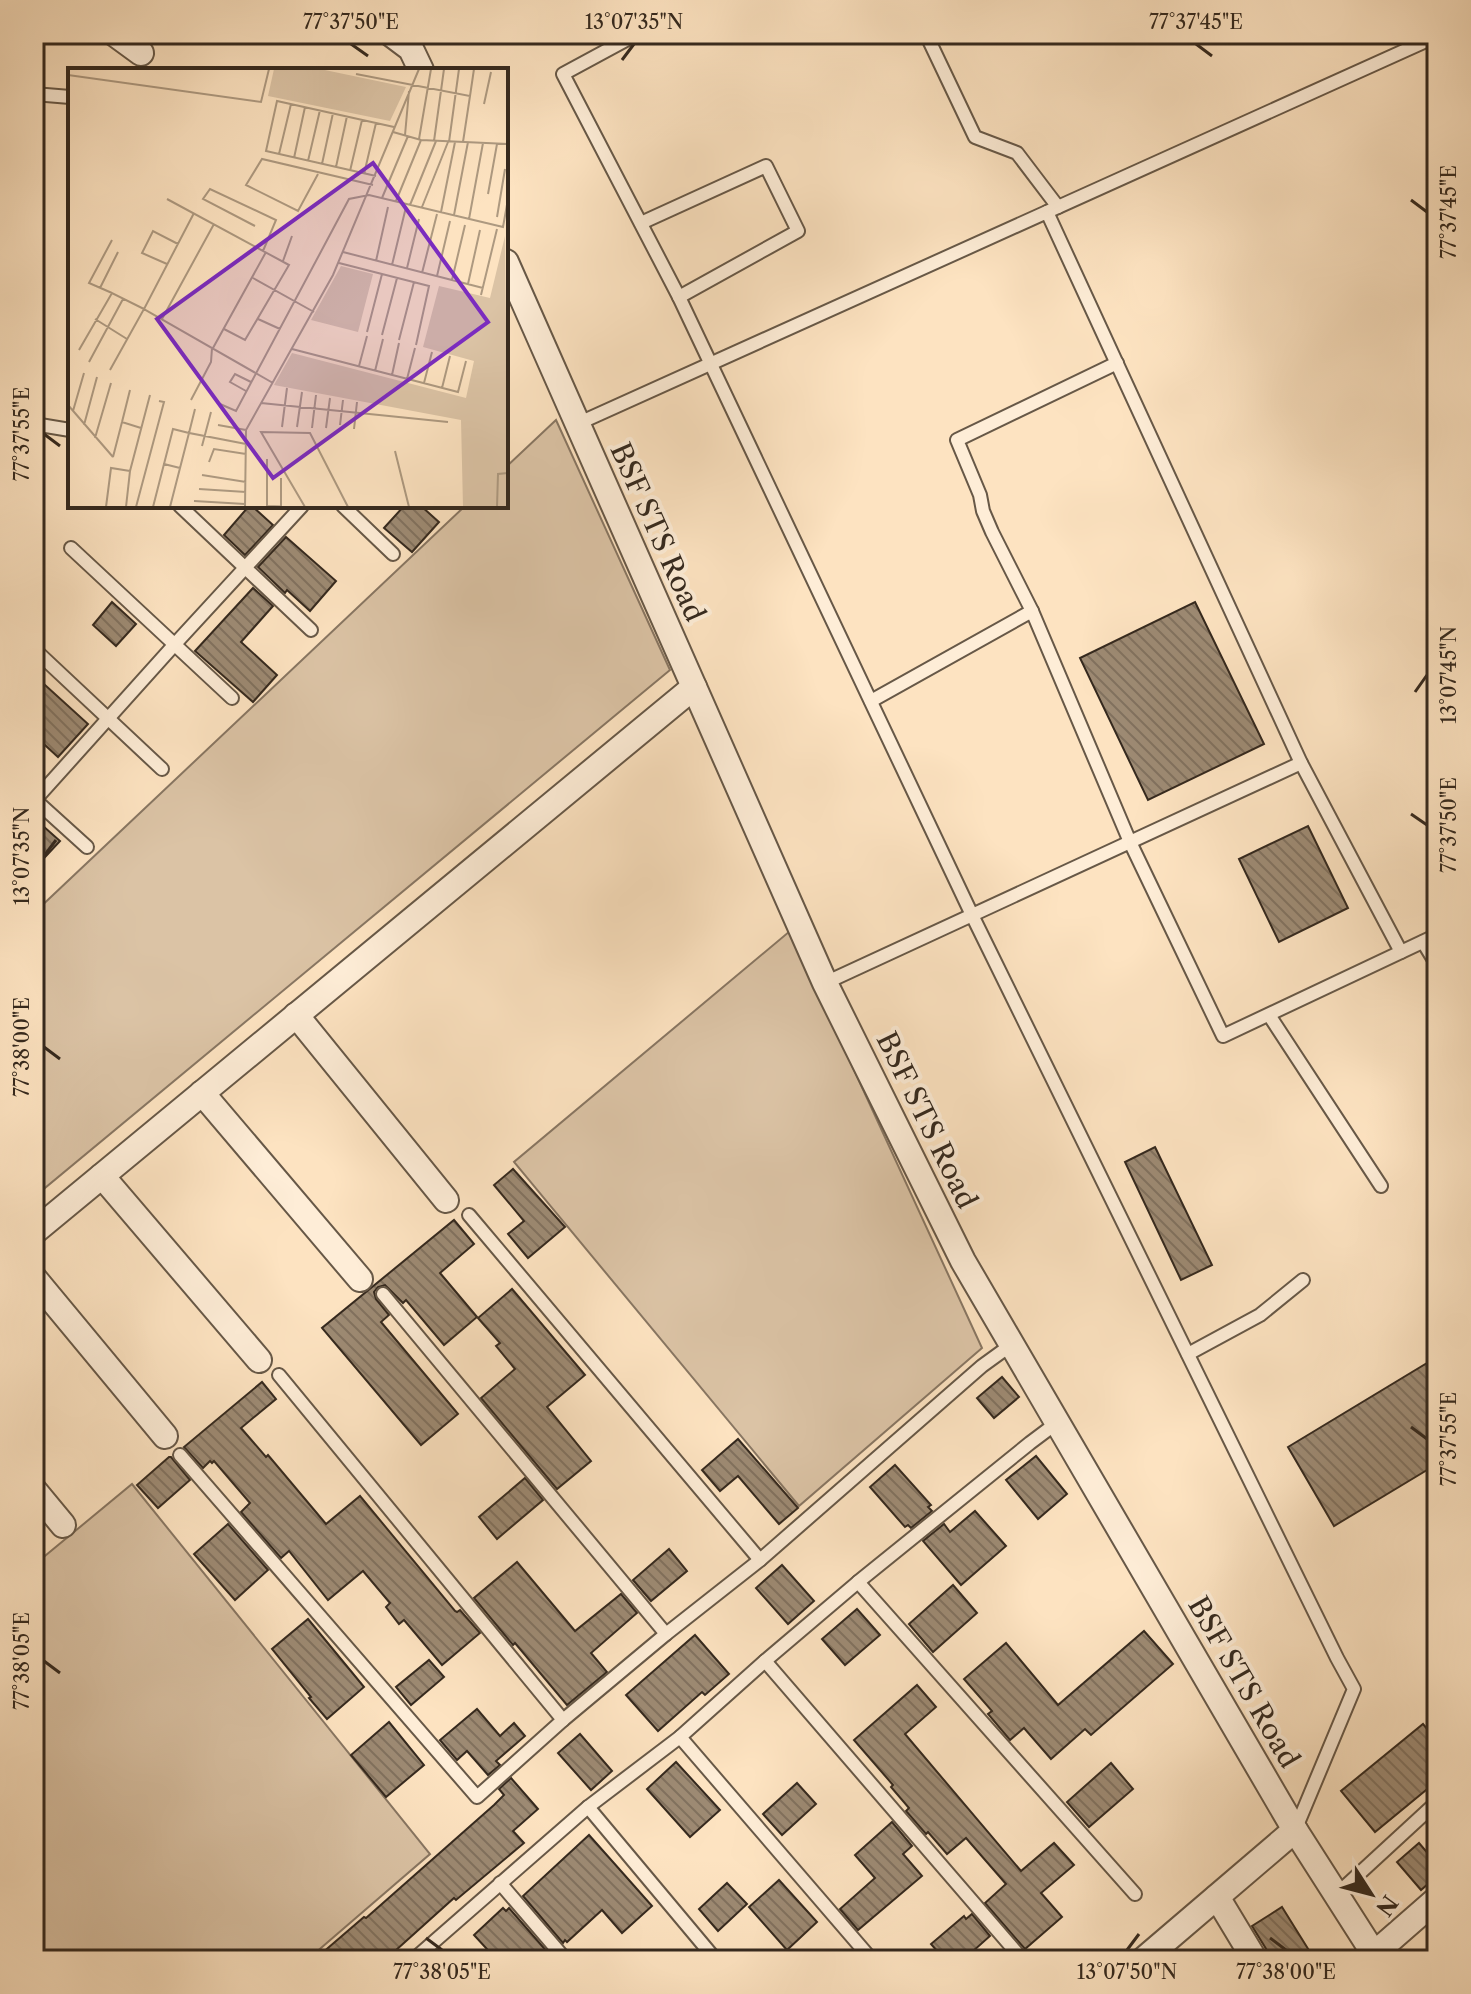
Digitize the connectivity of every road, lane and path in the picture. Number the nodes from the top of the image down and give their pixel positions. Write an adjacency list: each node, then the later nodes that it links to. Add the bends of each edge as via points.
1 (115, 34): 7 (street)
2 (391, 34): 6 (street)
3 (637, 34): 11 (lane, via 563,74)
4 (926, 34): 10 (lane, via 975,137 1017,153)
5 (1437, 36): 10 (lane)
6 (420, 51)
7 (141, 53)
8 (34, 94): 9 (lane)
9 (68, 97)
10 (1053, 209): 14 (lane); 15 (lane)
11 (641, 223): 13 (lane); 13 (lane, via 766,166 798,231)
12 (508, 269): 17 (street, BSF STS Road)
13 (679, 297): 14 (lane)
14 (711, 363): 17 (lane); 31 (lane)
15 (1117, 363): 25 (lane, via 957,440 992,532); 33 (lane)
16 (34, 424): 18 (lane)
17 (577, 424): 29 (street, BSF STS Road)
18 (68, 430)
19 (182, 508): 24 (lane)
20 (300, 508): 24 (lane)
21 (345, 508): 23 (lane)
22 (71, 548): 27 (lane)
23 (393, 554)
24 (246, 569): 26 (lane); 27 (lane)
25 (1032, 611): 31 (lane); 36 (lane)
26 (311, 630)
27 (175, 644): 30 (lane); 32 (lane)
28 (34, 649): 32 (lane)
29 (694, 687): 43 (street, BSF STS Road); 44 (street)
30 (232, 698)
31 (871, 701): 38 (lane)
32 (109, 720): 34 (lane); 35 (lane)
33 (1301, 763): 36 (lane); 41 (lane)
34 (162, 769)
35 (34, 800): 37 (lane)
36 (1130, 842): 38 (lane); 45 (lane, via 1223,1036)
37 (87, 847)
38 (972, 915): 43 (lane); 57 (lane)
39 (1437, 935): 40 (lane)
40 (1423, 942): 41 (lane); 42 (lane)
41 (1401, 952): 45 (lane)
42 (1437, 965)
43 (825, 983): 56 (street, BSF STS Road, via 963,1261)
44 (296, 1015): 46 (street); 49 (street)
45 (1269, 1015): 48 (lane)
46 (202, 1093): 47 (street); 53 (street)
47 (102, 1176): 51 (street); 58 (street)
48 (1381, 1186)
49 (446, 1200)
50 (469, 1215): 64 (lane)
51 (34, 1232)
52 (34, 1278): 61 (street)
53 (360, 1279)
54 (1303, 1280): 57 (lane, via 1260,1315)
55 (383, 1294): 66 (lane)
56 (1011, 1345): 60 (street, BSF STS Road); 64 (lane)
57 (1188, 1354): 72 (lane, via 1354,1689)
58 (259, 1360)
59 (279, 1375): 68 (lane)
60 (1058, 1422): 65 (lane); 72 (street, BSF STS Road)
61 (172, 1446): 68 (lane, via 477,1797)
62 (34, 1490): 63 (street)
63 (63, 1525)
64 (760, 1560): 66 (lane)
65 (858, 1582): 67 (lane); 74 (lane)
66 (666, 1634): 68 (lane)
67 (765, 1661): 69 (lane); 83 (lane)
68 (563, 1720)
69 (680, 1737): 71 (lane); 82 (lane)
70 (1437, 1802): 75 (lane)
71 (588, 1807): 73 (lane); 81 (lane)
72 (1295, 1830): 75 (street, BSF STS Road); 76 (street)
73 (500, 1883): 79 (lane); 80 (lane)
74 (1135, 1894)
75 (1336, 1895): 78 (street, BSF STS Road)
76 (1217, 1897): 84 (street); 85 (street)
77 (1437, 1899): 78 (street)
78 (1376, 1957)
79 (413, 1960)
80 (566, 1960)
81 (716, 1960)
82 (872, 1960)
83 (1023, 1960)
84 (1143, 1960)
85 (1255, 1960)

